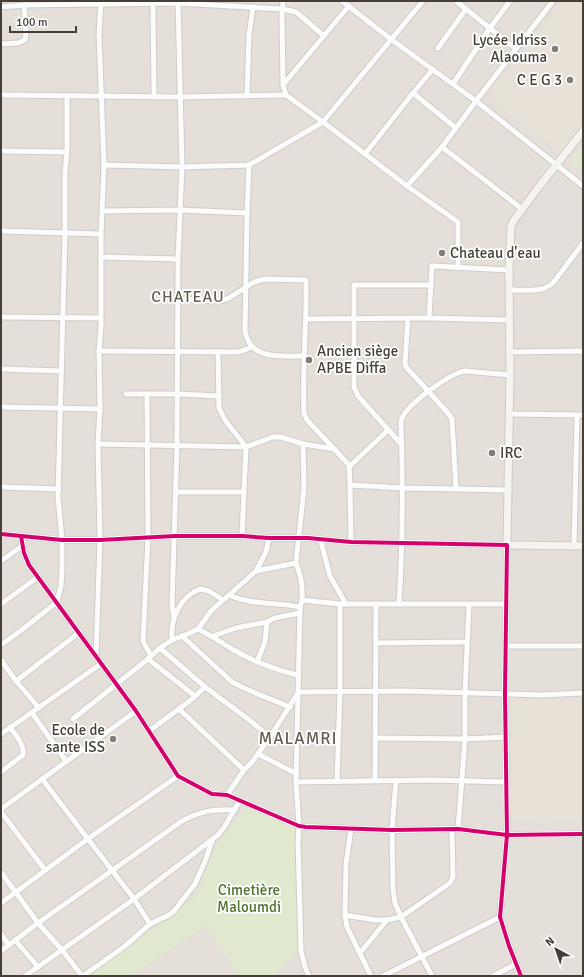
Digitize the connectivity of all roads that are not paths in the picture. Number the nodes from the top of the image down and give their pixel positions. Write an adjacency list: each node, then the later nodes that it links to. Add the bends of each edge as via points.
1 (283, 1): 16 (street)
2 (342, 1): 14 (street)
3 (423, 1): 20 (street)
4 (456, 1): 10 (street)
5 (510, 1): 18 (street)
6 (553, 1): 23 (street)
7 (178, 2): 11 (street); 13 (street); 34 (street)
8 (49, 3): 9 (street); 12 (street)
9 (101, 3): 11 (street); 32 (street, via 99,35)
10 (463, 3): 17 (street)
11 (153, 4): 33 (street)
12 (24, 5): 15 (street); 21 (street, via 25,40)
13 (253, 7): 16 (street); 31 (street, via 249,35)
14 (348, 7): 19 (street); 20 (street)
15 (1, 8)
16 (282, 9): 19 (street, via 296,12); 26 (street)
17 (466, 9): 18 (street); 22 (street)
18 (490, 28): 23 (street); 25 (street)
19 (324, 36): 26 (street)
20 (392, 40): 24 (street); 36 (street)
21 (1, 44)
22 (438, 48)
23 (516, 49): 35 (street)
24 (433, 69): 25 (street); 27 (street)
25 (453, 84): 35 (street)
26 (283, 85): 29 (street)
27 (413, 93): 37 (street); 42 (street)
28 (1, 95): 30 (street)
29 (286, 95): 31 (street); 36 (street)
30 (67, 96): 32 (street); 41 (street)
31 (247, 96): 34 (street)
32 (102, 97): 33 (street); 43 (street)
33 (154, 97): 34 (street)
34 (181, 98): 46 (street)
35 (476, 101): 37 (street); 45 (street)
36 (323, 122): 42 (street); 44 (street)
37 (456, 128): 39 (street)
38 (583, 131): 45 (street)
39 (442, 147): 47 (street); 49 (street)
40 (1, 151): 41 (street)
41 (67, 152): 54 (street)
42 (365, 154): 47 (street)
43 (104, 165): 46 (street); 51 (street)
44 (249, 165): 46 (street); 52 (street)
45 (556, 166): 48 (street); 49 (street)
46 (182, 167): 50 (street)
47 (408, 186): 59 (street, via 458,222)
48 (583, 186)
49 (522, 208): 60 (street, via 511,226)
50 (180, 210): 51 (street); 52 (street); 58 (street)
51 (103, 211): 55 (street)
52 (247, 213): 62 (street)
53 (1, 231): 54 (street)
54 (65, 233): 55 (street); 66 (street)
55 (101, 234): 57 (street)
56 (583, 243): 63 (street, via 548,288)
57 (101, 257): 58 (street); 67 (street)
58 (178, 259): 64 (street)
59 (458, 268): 60 (street); 61 (street, via 432,266)
60 (509, 270): 63 (street)
61 (430, 285): 69 (street); 71 (street, via 354,285)
62 (246, 287): 64 (street, via 224,300); 70 (street, via 265,279 306,280); 73 (street, via 245,331)
63 (510, 290): 72 (street)
64 (179, 299): 76 (street)
65 (1, 317): 66 (street)
66 (63, 318): 67 (street); 81 (street)
67 (101, 318): 75 (street)
68 (408, 318): 69 (street); 71 (street); 83 (street, via 405,362)
69 (429, 318): 72 (street)
70 (306, 319): 71 (street); 79 (street)
71 (353, 319): 94 (street, via 355,391)
72 (510, 320): 78 (street)
73 (252, 347): 77 (street, via 242,352); 79 (street, via 265,354)
74 (582, 350): 78 (street)
75 (100, 351): 76 (street); 90 (street)
76 (178, 351): 77 (street); 86 (street)
77 (218, 352): 87 (street)
78 (510, 352): 82 (street)
79 (304, 356): 101 (street, via 306,417)
80 (1, 369): 81 (street)
81 (62, 371): 89 (street)
82 (510, 375): 83 (street, via 465,371); 91 (street)
83 (428, 391): 98 (street, via 403,415); 109 (street, via 452,419)
84 (126, 394): 85 (street)
85 (147, 394): 86 (street); 96 (street)
86 (177, 394): 87 (street); 99 (street)
87 (219, 396): 100 (street, via 219,408 223,416)
88 (1, 407): 89 (street)
89 (61, 409): 90 (street); 108 (street)
90 (100, 409): 95 (street)
91 (510, 414): 92 (street); 110 (street)
92 (577, 415): 93 (street); 103 (street)
93 (583, 415)
94 (388, 430): 98 (street); 102 (street)
95 (98, 444): 96 (street); 122 (street)
96 (148, 444): 99 (street); 117 (street)
97 (303, 444): 100 (street, via 274,437); 101 (street); 119 (street, via 304,488)
98 (402, 445): 107 (street)
99 (177, 446): 100 (street); 111 (street)
100 (246, 447): 112 (street)
101 (336, 450): 102 (street)
102 (350, 466): 105 (street)
103 (576, 478): 104 (street); 127 (street)
104 (583, 478)
105 (350, 485): 107 (street); 123 (street)
106 (1, 487): 108 (street)
107 (403, 488): 109 (street); 124 (street)
108 (59, 489): 121 (street)
109 (456, 489): 110 (street)
110 (509, 490): 125 (street)
111 (176, 492): 112 (street); 115 (street)
112 (244, 492): 116 (street)
113 (1, 534): 114 (street)
114 (20, 536): 121 (street); 126 (street)
115 (175, 536): 116 (street); 117 (street); 146 (street, via 172,604)
116 (242, 536): 118 (street)
117 (148, 537): 122 (street); 160 (street, via 142,641)
118 (269, 538): 119 (street); 131 (street, via 266,552)
119 (298, 538): 120 (street); 130 (street)
120 (320, 538): 123 (street); 139 (street, via 330,576)
121 (62, 540): 122 (street); 136 (street, via 61,586)
122 (100, 540): 159 (street)
123 (351, 542): 124 (street)
124 (402, 543): 125 (street); 141 (street)
125 (507, 545): 127 (street); 142 (street)
126 (22, 546): 129 (street); 132 (street, via 29,565)
127 (574, 546): 128 (street)
128 (583, 546)
129 (1, 560)
130 (296, 563): 131 (street); 135 (street, via 303,589)
131 (256, 571): 133 (street)
132 (38, 577): 136 (street); 137 (street)
133 (229, 595): 134 (street); 144 (street, via 240,600)
134 (223, 600): 146 (street, via 209,591 200,589 188,595); 148 (street)
135 (302, 600): 138 (street); 144 (street)
136 (57, 602): 149 (street); 155 (street)
137 (1, 604)
138 (340, 604): 139 (street); 170 (street)
139 (346, 604): 140 (street)
140 (376, 604): 141 (street); 154 (street)
141 (399, 604): 143 (street)
142 (506, 604): 143 (street); 156 (street)
143 (469, 605): 153 (street)
144 (300, 607): 145 (street)
145 (300, 613): 147 (street); 164 (street)
146 (174, 618): 152 (street)
147 (267, 622): 151 (street); 162 (street, via 265,642)
148 (198, 629): 150 (street); 151 (street)
149 (80, 632): 159 (street); 165 (street)
150 (182, 636): 152 (street); 175 (street, via 232,682)
151 (213, 636): 162 (street)
152 (172, 640): 158 (street)
153 (467, 642): 154 (street); 171 (street)
154 (376, 643): 168 (street)
155 (1, 645)
156 (506, 646): 157 (street); 173 (street)
157 (583, 646)
158 (160, 648): 160 (street); 167 (street)
159 (96, 655): 163 (street)
160 (149, 658): 166 (street); 174 (street)
161 (1, 660): 165 (street)
162 (257, 662): 164 (street)
163 (102, 663): 166 (street); 176 (street)
164 (298, 675): 169 (street)
165 (16, 681): 176 (street)
166 (117, 684): 178 (street); 180 (street)
167 (205, 687): 174 (street); 184 (street)
168 (375, 691): 170 (street); 171 (street); 186 (street)
169 (299, 692): 170 (street); 175 (street); 192 (street)
170 (340, 692): 198 (street)
171 (465, 692): 173 (street); 187 (street)
172 (583, 693): 173 (street)
173 (505, 694): 185 (street)
174 (196, 696): 177 (street)
175 (290, 707): 184 (street)
176 (39, 708): 179 (street)
177 (179, 709): 182 (street); 190 (street)
178 (136, 710): 182 (street); 189 (street)
179 (32, 713): 181 (street); 189 (street)
180 (73, 719)
181 (10, 728): 183 (street); 191 (street, via 24,751 23,755)
182 (149, 731): 193 (street)
183 (1, 734)
184 (270, 737): 188 (street)
185 (507, 737): 187 (street); 200 (street)
186 (375, 738): 187 (street); 195 (street)
187 (465, 739): 197 (street)
188 (258, 754): 190 (street); 192 (street)
189 (66, 761): 194 (street)
190 (244, 770): 201 (street)
191 (1, 772)
192 (297, 774): 199 (street)
193 (178, 776): 201 (street, via 212,794); 212 (street)
194 (42, 779): 203 (street); 212 (street)
195 (376, 780): 196 (street); 198 (street)
196 (396, 780): 197 (street); 209 (street)
197 (461, 780): 200 (street); 207 (street)
198 (337, 781): 199 (street)
199 (296, 782): 205 (street)
200 (507, 782): 211 (street)
201 (227, 795): 202 (street)
202 (240, 800): 204 (street); 205 (street)
203 (1, 810): 214 (street)
204 (235, 810): 213 (street); 215 (street, via 215,810 196,814)
205 (299, 826): 206 (street); 237 (street, via 301,951)
206 (351, 828): 209 (street); 220 (street, via 346,864)
207 (458, 828): 208 (street); 211 (street)
208 (452, 829): 209 (street); 221 (street, via 452,882)
209 (392, 830): 221 (street, via 393,889)
210 (583, 834): 211 (street)
211 (507, 835): 222 (street)
212 (89, 838): 214 (street); 215 (street)
213 (212, 840): 218 (street); 225 (street, via 195,884 169,916)
214 (45, 870): 217 (street)
215 (112, 870): 218 (street); 224 (street)
216 (1, 872): 217 (street)
217 (15, 892): 219 (street); 224 (street)
218 (134, 899): 225 (street); 229 (street)
219 (1, 903)
220 (345, 915): 223 (street); 231 (street, via 347,927)
221 (401, 917): 223 (street); 232 (street)
222 (500, 917): 232 (street); 233 (street)
223 (387, 920): 231 (street)
224 (38, 923): 227 (street); 229 (street)
225 (150, 924): 236 (street, via 125,946)
226 (1, 934): 228 (street)
227 (15, 940): 228 (street); 234 (street)
228 (9, 945): 230 (street)
229 (62, 950): 234 (street); 236 (street)
230 (1, 951)
231 (360, 953): 238 (street)
232 (421, 956): 239 (street); 240 (street)
233 (516, 964): 241 (street); 242 (street)
234 (38, 967): 235 (street)
235 (25, 976)
236 (82, 976)
237 (309, 976)
238 (371, 976)
239 (383, 976)
240 (432, 976)
241 (493, 976)
242 (521, 976)

